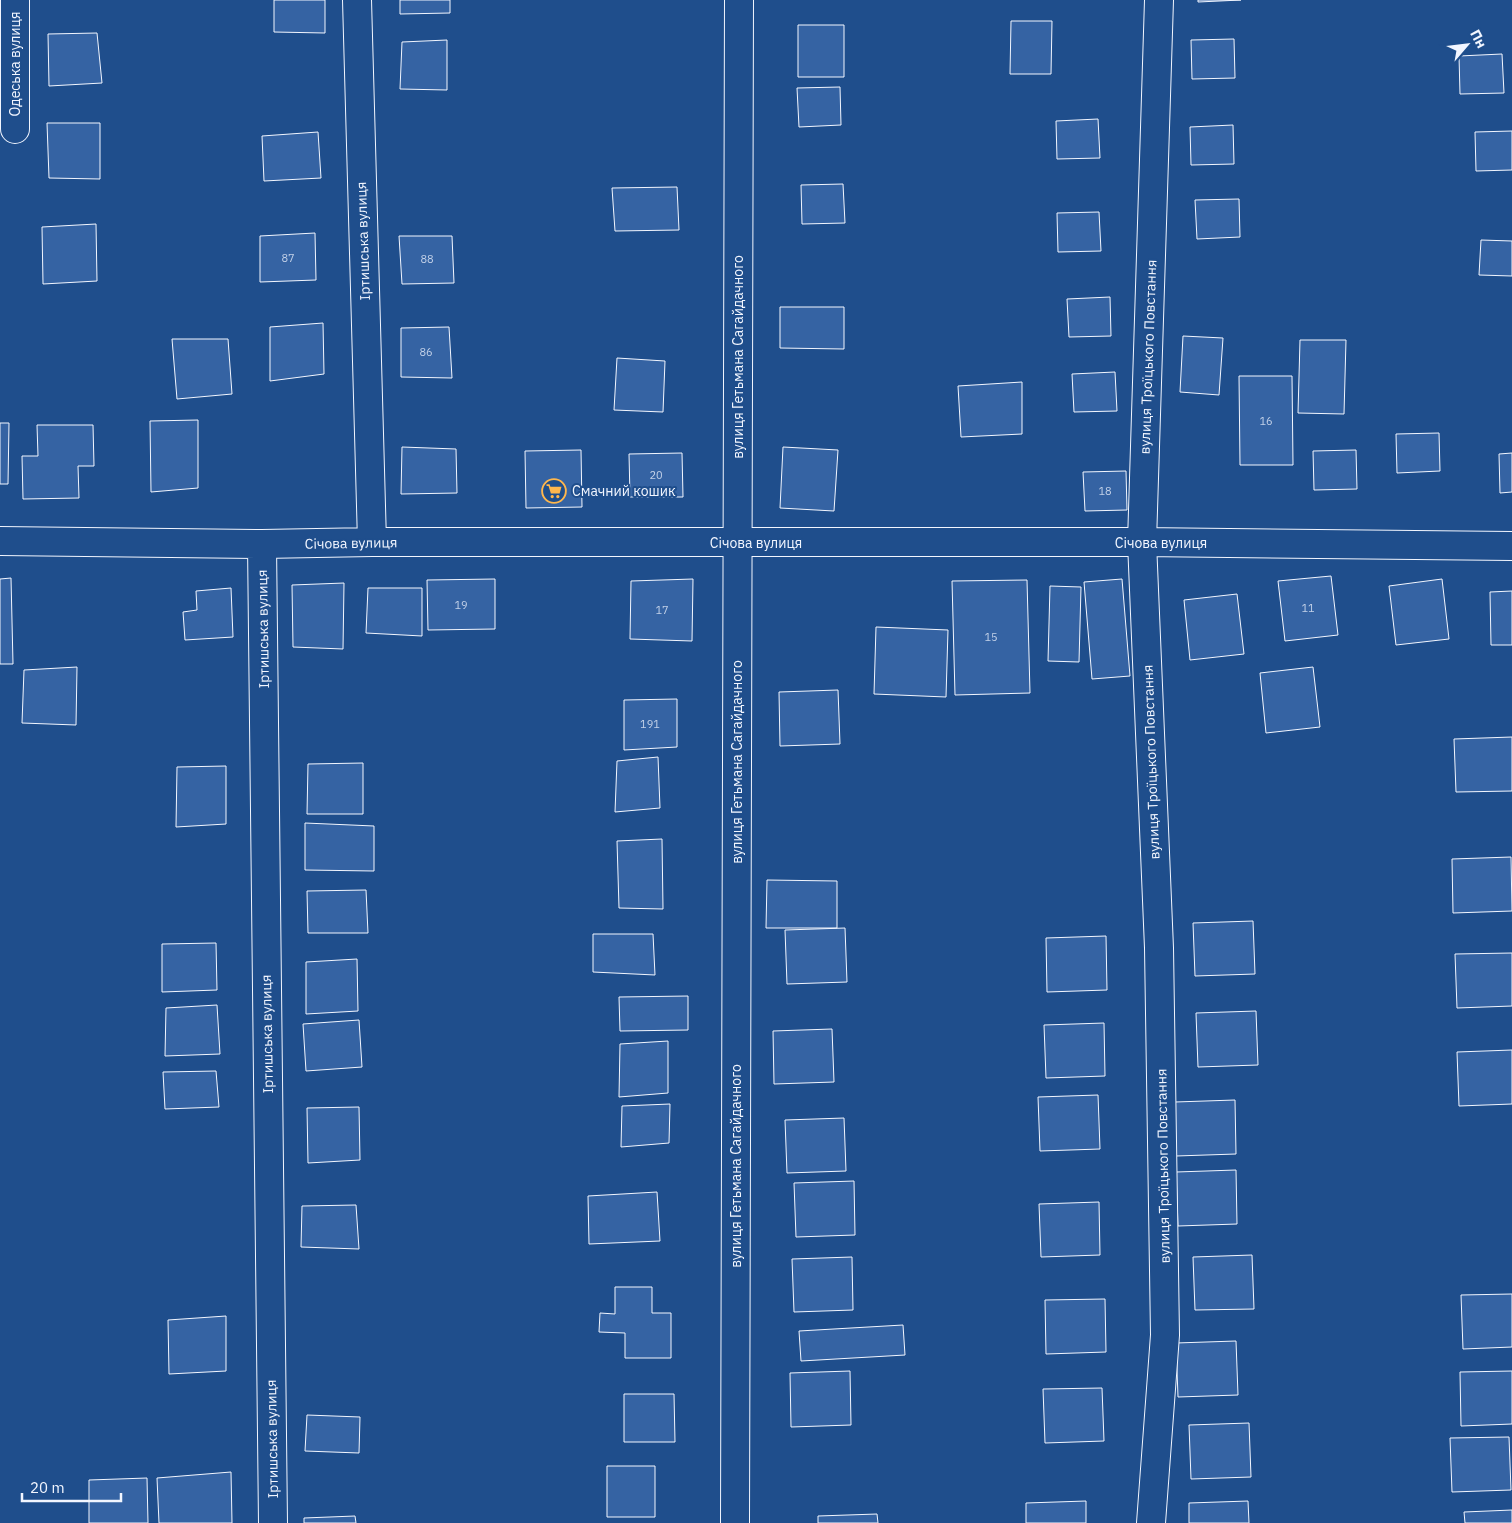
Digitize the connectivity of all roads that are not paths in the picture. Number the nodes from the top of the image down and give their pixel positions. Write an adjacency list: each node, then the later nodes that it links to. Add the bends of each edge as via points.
1 (15, 0): 5 (street, Одеська вулиця)
2 (357, 0): 7 (street, Іртишська вулиця)
3 (739, 0): 9 (street, вулиця Гетьмана Сагайдачного)
4 (1160, 0): 8 (street, вулиця Троїцького Повстання)
5 (15, 128)
6 (0, 542): 10 (street, Січова вулиця)
7 (372, 542): 9 (street, Січова вулиця); 10 (street, Січова вулиця)
8 (1142, 542): 9 (street, Січова вулиця); 11 (street, Січова вулиця); 14 (street, вулиця Троїцького Повстання, via 1159,948 1166,1335)
9 (738, 543): 13 (street, вулиця Гетьмана Сагайдачного)
10 (262, 544): 12 (street, Іртишська вулиця)
11 (1512, 546)
12 (273, 1523)
13 (735, 1523)
14 (1152, 1523)

